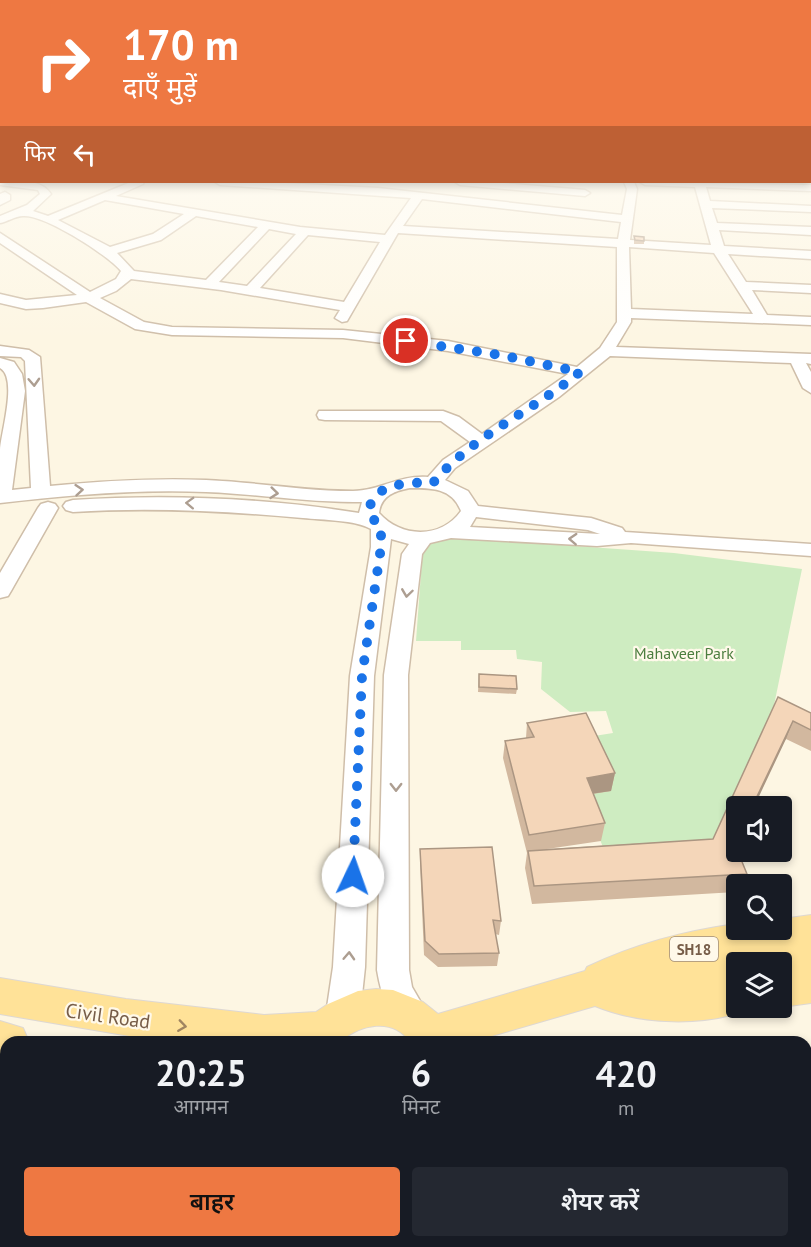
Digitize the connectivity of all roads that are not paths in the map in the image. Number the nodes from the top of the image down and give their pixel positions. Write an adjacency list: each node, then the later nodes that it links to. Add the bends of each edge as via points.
1 (52, 221): 15 (street)
2 (181, 221): 15 (street, via 157,237)
3 (239, 221): 7 (street)
4 (401, 221): 11 (street)
5 (627, 221): 13 (street)
6 (710, 221): 8 (street)
7 (266, 226): 10 (street); 18 (street)
8 (712, 226): 9 (street); 14 (street)
9 (811, 231)
10 (304, 232): 11 (street); 21 (street)
11 (392, 234): 13 (street, via 528,236); 24 (street)
12 (0, 237): 22 (street)
13 (623, 244): 14 (street); 25 (street)
14 (719, 250): 16 (street); 19 (street)
15 (107, 252): 17 (street, via 121,261)
16 (811, 255)
17 (126, 274): 18 (street); 22 (street, via 122,282)
18 (209, 285): 21 (street)
19 (741, 286): 20 (street); 26 (street)
20 (811, 289)
21 (250, 291): 24 (street)
22 (88, 297): 23 (street, via 25,304); 28 (street, via 140,326 155,329)
23 (0, 298)
24 (350, 307): 28 (street)
25 (625, 314): 26 (street); 30 (street)
26 (763, 319): 27 (street)
27 (811, 321)
28 (330, 333): 33 (street, via 448,346)
29 (0, 351): 39 (street, one-way to 39, via 32,357)
30 (606, 351): 31 (street); 33 (street)
31 (804, 358): 34 (street)
32 (0, 363): 40 (street, via 9,365 17,391)
33 (580, 372): 36 (street)
34 (811, 388)
35 (325, 415): 36 (street, via 443,416)
36 (480, 441): 37 (street, via 449,464)
37 (433, 483): 38 (street, via 410,482); 41 (street, via 453,489 467,499)
38 (374, 496): 39 (street, one-way to 38, via 120,486 206,486 302,496); 42 (street, via 369,514)
39 (44, 500): 40 (street); 42 (street, one-way to 39, via 342,515 192,503); 47 (street)
40 (1, 502)
41 (471, 511): 43 (street, via 466,523); 44 (street, via 591,524)
42 (377, 525): 45 (street, via 407,537); 56 (street, one-way to 42, via 349,968 362,676 381,547)
43 (452, 532): 44 (street, one-way to 43, via 597,540); 45 (street)
44 (631, 537): 46 (street)
45 (424, 538): 57 (street, one-way to 57, via 412,554 396,675 393,970 398,992)
46 (811, 550)
47 (0, 591)
48 (811, 931): 54 (main road, SH18, via 661,954 625,966)
49 (811, 956): 50 (main road)
50 (792, 961)
51 (726, 983): 54 (main road, SH18, via 688,1003)
52 (811, 985): 53 (main road)
53 (792, 988)
54 (585, 989): 57 (main road, SH18)
55 (0, 996): 56 (main road, Civil Road, one-way to 56, via 58,1009 253,1036 295,1036)
56 (327, 1029): 57 (main road, Civil Road, via 366,1006 391,1008)
57 (425, 1032)

